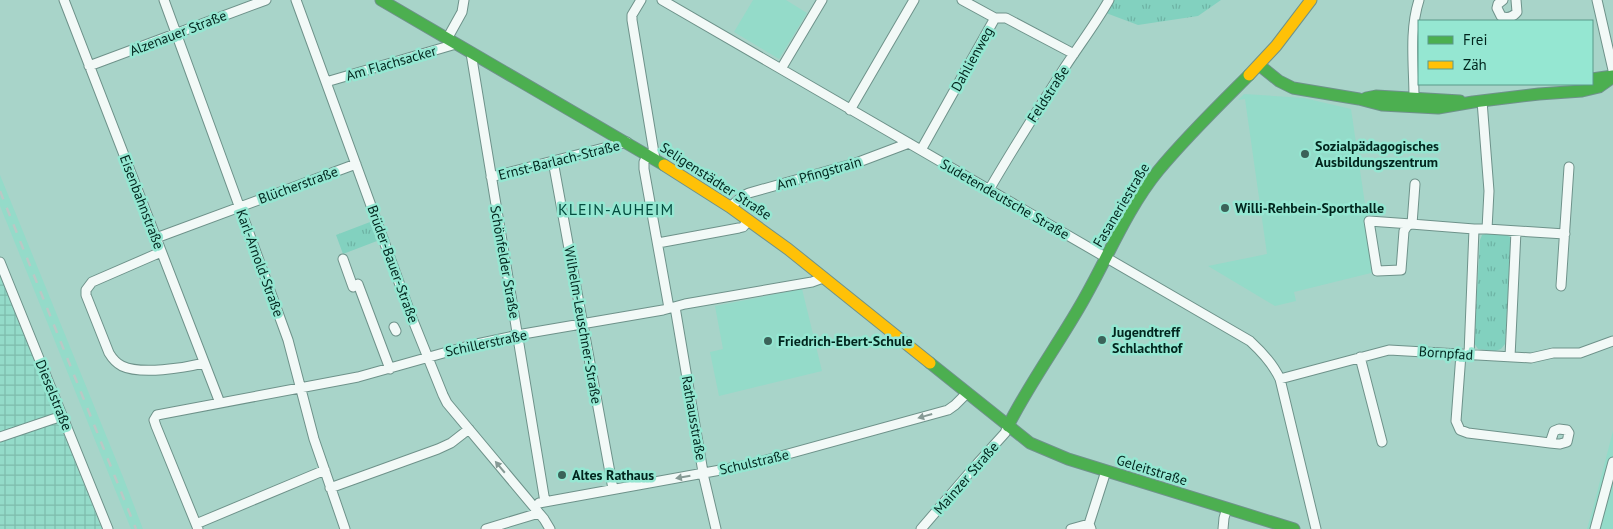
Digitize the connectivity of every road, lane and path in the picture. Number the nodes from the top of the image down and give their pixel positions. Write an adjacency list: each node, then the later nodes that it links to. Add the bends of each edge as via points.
1 (64, 0): 26 (street, Eisenbahnstraße)
2 (164, 0): 21 (street, Karl-Arnold-Straße)
3 (266, 0): 21 (street, Alzenauer Straße)
4 (296, 0): 31 (street, Brüder-Bauer-Straße)
5 (381, 0): 22 (main road, Seligenstädter Straße)
6 (464, 0): 22 (street)
7 (641, 0): 40 (street, Rathausstraße, via 632,20)
8 (662, 0): 19 (street, Sudetendeutsche Straße)
9 (682, 0): 19 (street)
10 (822, 0): 27 (street)
11 (914, 0): 36 (street)
12 (962, 0): 20 (street)
13 (1109, 0): 24 (street, Feldstraße)
14 (1311, 0): 25 (main road, Fasaneriestraße)
15 (1419, 0): 35 (street, via 1414,16)
16 (1503, 0): 17 (street, via 1497,8 1501,16 1506,17 1517,12)
17 (1516, 0)
18 (1597, 0): 28 (street)
19 (676, 8): 27 (street, Sudetendeutsche Straße)
20 (995, 18): 24 (street, Dahlienweg, via 1006,18); 39 (street, Dahlienweg)
21 (176, 33): 26 (street, Alzenauer Straße); 47 (street, Karl-Arnold-Straße)
22 (452, 42): 23 (main road, Seligenstädter Straße); 31 (street, Am Flachsacker)
23 (471, 53): 37 (main road, Seligenstädter Straße); 44 (street, Schönfelder Straße)
24 (1074, 54): 46 (street, Feldstraße)
25 (1259, 65): 35 (main road, via 1293,88 1359,99 1376,96); 59 (main road, Fasaneriestraße, via 1157,172)
26 (89, 66): 55 (street, Eisenbahnstraße)
27 (782, 69): 36 (street, Sudetendeutsche Straße)
28 (1613, 70)
29 (1613, 77): 30 (main road); 33 (main road, via 1599,87)
30 (1593, 79)
31 (326, 82): 42 (street, Brüder-Bauer-Straße)
32 (1574, 85): 33 (main road)
33 (1556, 92): 34 (main road)
34 (1477, 101): 35 (main road, via 1445,99); 52 (street, via 1489,191)
35 (1414, 103)
36 (850, 110): 38 (street, Sudetendeutsche Straße)
37 (626, 142): 40 (main road, Seligenstädter Straße); 41 (street, Ernst-Barlach-Straße)
38 (909, 143): 39 (street, Sudetendeutsche Straße); 48 (street, Am Pfingstrain, via 856,163 749,193)
39 (921, 150): 46 (street, Sudetendeutsche Straße)
40 (652, 156): 48 (main road, Seligenstädter Straße); 56 (street, Rathausstraße, via 644,162 644,169)
41 (553, 161): 44 (street, Ernst-Barlach-Straße); 65 (street, Wilhelm-Leuschner-Straße)
42 (356, 164): 47 (street, Blücherstraße); 69 (street, Brüder-Bauer-Straße, via 383,249)
43 (1569, 167): 54 (street)
44 (491, 177): 66 (street, Schönfelder Straße)
45 (1415, 184): 50 (street)
46 (989, 190): 59 (street, Sudetendeutsche Straße)
47 (240, 206): 55 (street, Blücherstraße); 75 (street, Karl-Arnold-Straße, via 288,340)
48 (730, 207): 49 (main road, Seligenstädter Straße)
49 (749, 220): 56 (street, via 739,228); 62 (main road, Seligenstädter Straße)
50 (1411, 224): 50 (street, via 1369,221 1377,271 1401,270 1404,231); 51 (street)
51 (1474, 229): 52 (street); 68 (street)
52 (1487, 229): 53 (street)
53 (1516, 231): 54 (street); 71 (street)
54 (1565, 234): 63 (street)
55 (156, 238): 57 (street, Eisenbahnstraße)
56 (658, 244): 64 (street, Rathausstraße)
57 (161, 252): 72 (street, Eisenbahnstraße); 72 (street, via 92,282 86,290 108,353 119,364 137,369 172,369)
58 (343, 258): 73 (street, via 353,286 361,283)
59 (1107, 258): 74 (street, Sudetendeutsche Straße, via 1250,341 1265,356); 79 (main road, Fasaneriestraße)
60 (0, 262): 61 (street, Dieselstraße)
61 (3, 276): 78 (street, Dieselstraße)
62 (824, 278): 64 (street, Schillerstraße); 76 (main road, Seligenstädter Straße)
63 (1561, 286)
64 (672, 308): 65 (street, Schillerstraße); 87 (street, Rathausstraße)
65 (583, 324): 66 (street, Schillerstraße); 89 (street, Wilhelm-Leuschner-Straße)
66 (518, 336): 69 (street, Schillerstraße); 90 (street, Schönfelder Straße)
67 (1613, 341): 71 (street, Bornpfad, via 1580,353)
68 (1465, 355): 70 (street, Bornpfad, via 1395,350); 71 (street, Bornpfad); 83 (street, via 1456,421 1460,430)
69 (428, 357): 73 (street, Schillerstraße); 80 (street, Brüder-Bauer-Straße, via 445,398)
70 (1360, 357): 74 (street, Bornpfad); 82 (street)
71 (1510, 357)
72 (204, 363): 77 (street, Eisenbahnstraße)
73 (390, 369): 75 (street, Schillerstraße)
74 (1280, 380): 105 (street, Sudetendeutsche Straße)
75 (301, 388): 77 (street, Schillerstraße); 85 (street, Karl-Arnold-Straße)
76 (967, 393): 79 (main road, Seligenstädter Straße); 87 (street, Schulstraße, one-way to 87, via 948,410 766,460)
77 (220, 403): 94 (street, Schillerstraße, via 160,414 154,420)
78 (62, 416): 81 (street); 96 (street, Dieselstraße)
79 (1008, 426): 86 (main road, Geleitstraße, via 1044,450); 101 (street, Mainzer Straße)
80 (469, 429): 88 (street, via 438,449); 91 (street, Brüder-Bauer-Straße, one-way to 80)
81 (0, 437)
82 (1382, 442)
83 (1550, 443)
84 (1613, 462): 106 (street)
85 (325, 470): 88 (street, Karl-Arnold-Straße); 94 (street)
86 (1106, 471): 92 (main road, Geleitstraße); 95 (street)
87 (703, 473): 89 (street, Schulstraße, one-way to 89); 100 (street, Rathausstraße)
88 (330, 488): 97 (street, Karl-Arnold-Straße)
89 (617, 488): 90 (street, Schulstraße)
90 (545, 502): 91 (street, Schulstraße)
91 (531, 504): 93 (street, Brüder-Bauer-Straße)
92 (1227, 508): 103 (street); 104 (main road, Geleitstraße)
93 (539, 513): 98 (street); 99 (street, Brüder-Bauer-Straße)
94 (197, 526)
95 (1090, 527): 102 (street)
96 (108, 529)
97 (345, 529)
98 (486, 529)
99 (550, 529)
100 (716, 529)
101 (921, 529)
102 (1071, 529)
103 (1223, 529)
104 (1294, 529)
105 (1316, 529)
106 (1595, 529)

